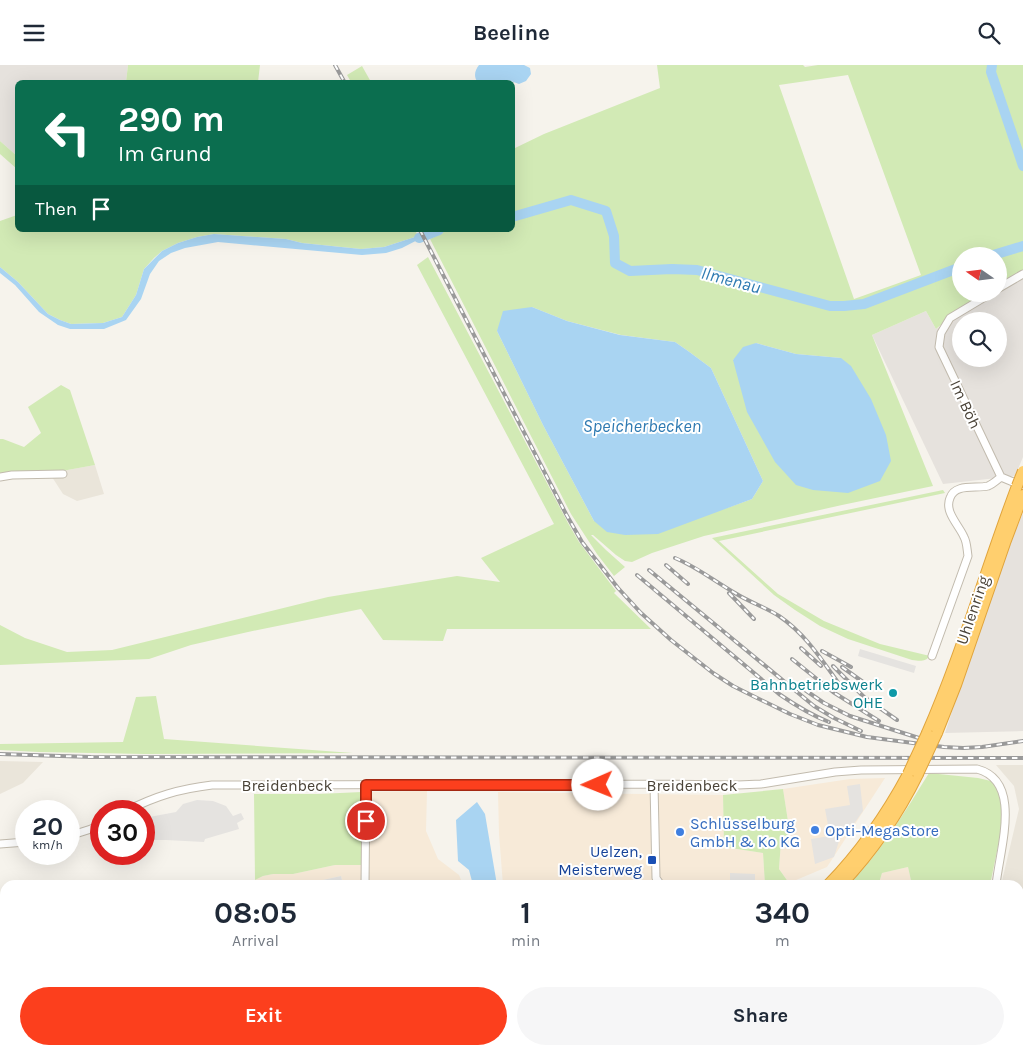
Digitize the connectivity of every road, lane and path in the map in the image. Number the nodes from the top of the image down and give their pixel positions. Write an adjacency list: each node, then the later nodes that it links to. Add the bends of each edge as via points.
1 (1023, 274): 2 (street)
2 (1008, 283)
3 (975, 303): 7 (street, Im Böh, via 950,318 941,333 939,347)
4 (1023, 471): 8 (highway, Uhlenring, bridge)
5 (63, 474): 6 (street)
6 (0, 477)
7 (1003, 478): 8 (street); 10 (street, via 988,486 959,489 950,498 948,507 966,539 968,556)
8 (1020, 483): 11 (highway, Uhlenring, via 998,536)
9 (1023, 495): 11 (highway, Uhlenring, via 956,685)
10 (932, 656)
11 (932, 733): 12 (highway, bridge)
12 (913, 774): 20 (highway, via 854,856); 21 (highway, via 902,803 877,843)
13 (654, 784): 14 (street, Breidenbeck); 19 (street); 22 (street, Breidenbeck, via 761,784 861,770 981,770 1001,781 1011,802)
14 (366, 785): 15 (street, Breidenbeck, via 212,785); 18 (street)
15 (151, 800)
16 (15, 843): 17 (street)
17 (0, 844)
18 (365, 880)
19 (657, 880)
20 (832, 880)
21 (846, 880)
22 (997, 880)

